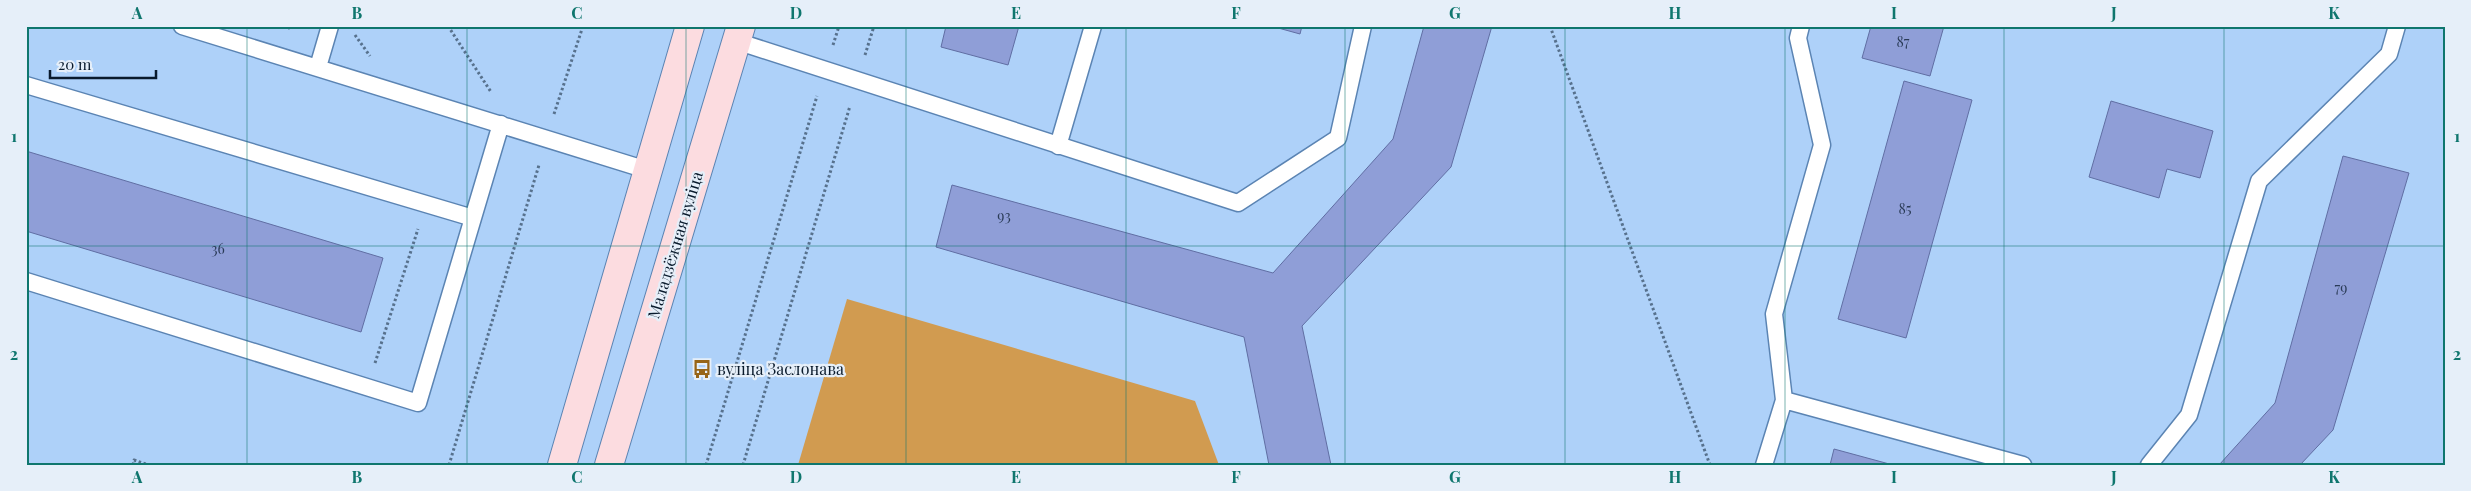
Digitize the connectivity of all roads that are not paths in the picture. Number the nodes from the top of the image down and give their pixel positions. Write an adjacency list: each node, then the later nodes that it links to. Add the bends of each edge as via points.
1 (182, 26): 9 (lane)
2 (330, 26): 9 (lane)
3 (690, 26): 13 (main road)
4 (1093, 26): 12 (lane)
5 (1363, 26): 12 (lane, via 1338,138 1238,203)
6 (1801, 26): 16 (lane, via 1798,38 1822,145 1774,314)
7 (2397, 26): 21 (lane, via 2389,54 2259,181 2189,415)
8 (739, 34): 12 (lane, via 826,69); 18 (main road, Маладзёжная вуліца)
9 (318, 68): 11 (lane)
10 (26, 85): 14 (lane)
11 (500, 124): 13 (lane); 14 (lane)
12 (1058, 146)
13 (647, 170): 17 (main road)
14 (473, 218): 15 (lane, via 418,403)
15 (26, 281)
16 (1784, 400): 19 (lane); 20 (lane)
17 (562, 465)
18 (609, 465)
19 (1764, 465)
20 (2023, 465)
21 (2149, 465)

